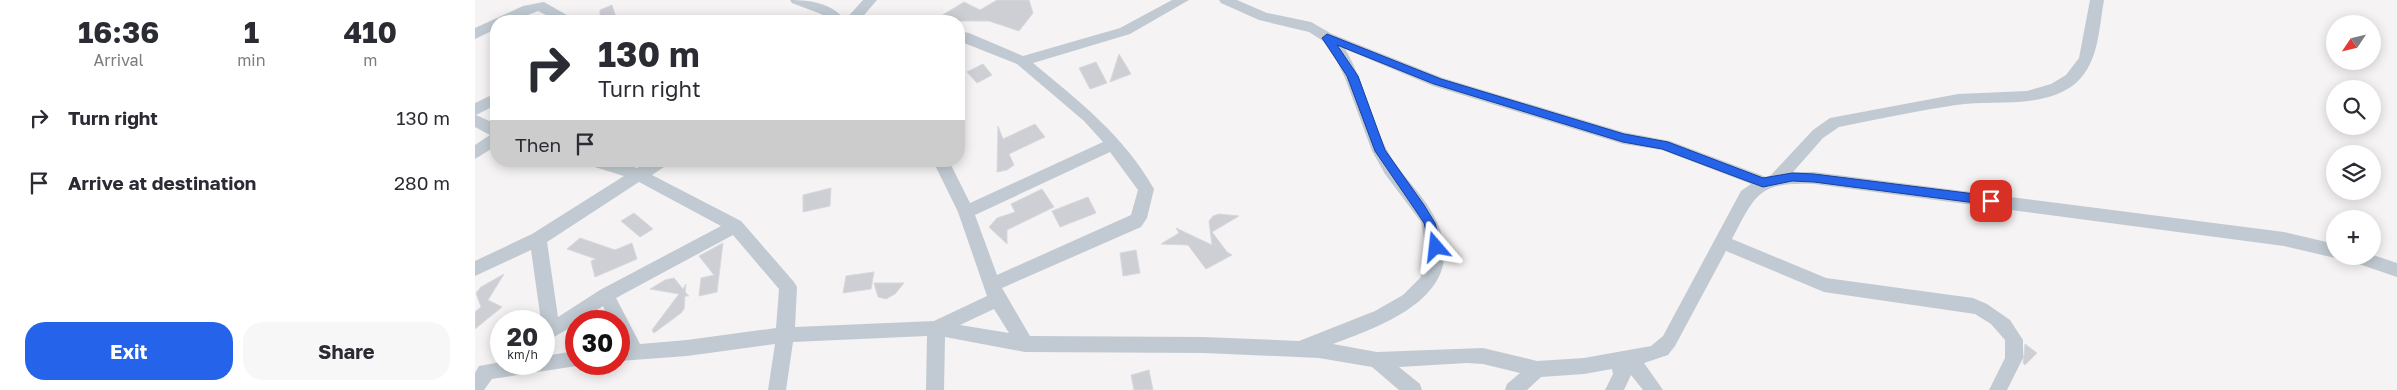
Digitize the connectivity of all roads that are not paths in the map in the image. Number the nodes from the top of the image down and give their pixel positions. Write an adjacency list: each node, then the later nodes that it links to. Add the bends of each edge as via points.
1 (797, 0): 8 (street)
2 (871, 0): 9 (street)
3 (1182, 0): 14 (street, via 1125,31)
4 (1226, 0): 13 (street, via 1263,16 1307,26)
5 (2097, 0): 26 (street, via 2081,69 2056,88 2027,96 1959,98 1835,122 1818,134)
6 (515, 15): 7 (street, via 540,6)
7 (558, 15)
8 (831, 15)
9 (857, 15)
10 (490, 27): 11 (street)
11 (475, 34)
12 (965, 36): 14 (street)
13 (1327, 38): 26 (street, via 1438,82 1623,138 1664,145); 43 (street, via 1353,76 1380,151 1429,223 1436,247 1430,275 1421,289 1403,303)
14 (1022, 61): 20 (street, via 1095,122)
15 (490, 101): 16 (street)
16 (475, 110)
17 (475, 120): 18 (street)
18 (490, 128)
19 (490, 142): 21 (street)
20 (1113, 144): 27 (street); 35 (street, via 1147,189 1139,218)
21 (475, 153)
22 (613, 167): 25 (street)
23 (652, 167): 25 (street)
24 (944, 167): 27 (street)
25 (639, 175): 28 (street); 29 (street)
26 (1770, 181): 30 (street, via 1747,195); 31 (street, via 1807,177 2284,239)
27 (966, 212): 35 (street)
28 (735, 226): 36 (street); 41 (street, via 788,287)
29 (538, 239): 33 (street); 37 (street)
30 (1722, 242): 46 (street, via 1669,341 1654,353); 56 (street, via 1824,285 1982,309 2006,327 2015,349 2014,358)
31 (2326, 249)
32 (2381, 265): 34 (street)
33 (475, 269)
34 (2397, 270)
35 (994, 292): 40 (street); 42 (street)
36 (606, 295): 38 (street); 39 (street)
37 (545, 310)
38 (612, 310)
39 (555, 328)
40 (936, 328): 41 (street); 42 (street); 51 (street)
41 (785, 335): 44 (street); 50 (street)
42 (1025, 344): 43 (street)
43 (1299, 349): 45 (street)
44 (630, 352)
45 (1377, 360): 48 (street, via 1467,354); 52 (street)
46 (1625, 360): 48 (street); 54 (street); 55 (street)
47 (487, 369): 49 (street)
48 (1537, 369): 53 (street)
49 (475, 388)
50 (777, 390)
51 (935, 390)
52 (1413, 390)
53 (1514, 390)
54 (1614, 390)
55 (1654, 390)
56 (1998, 390)

